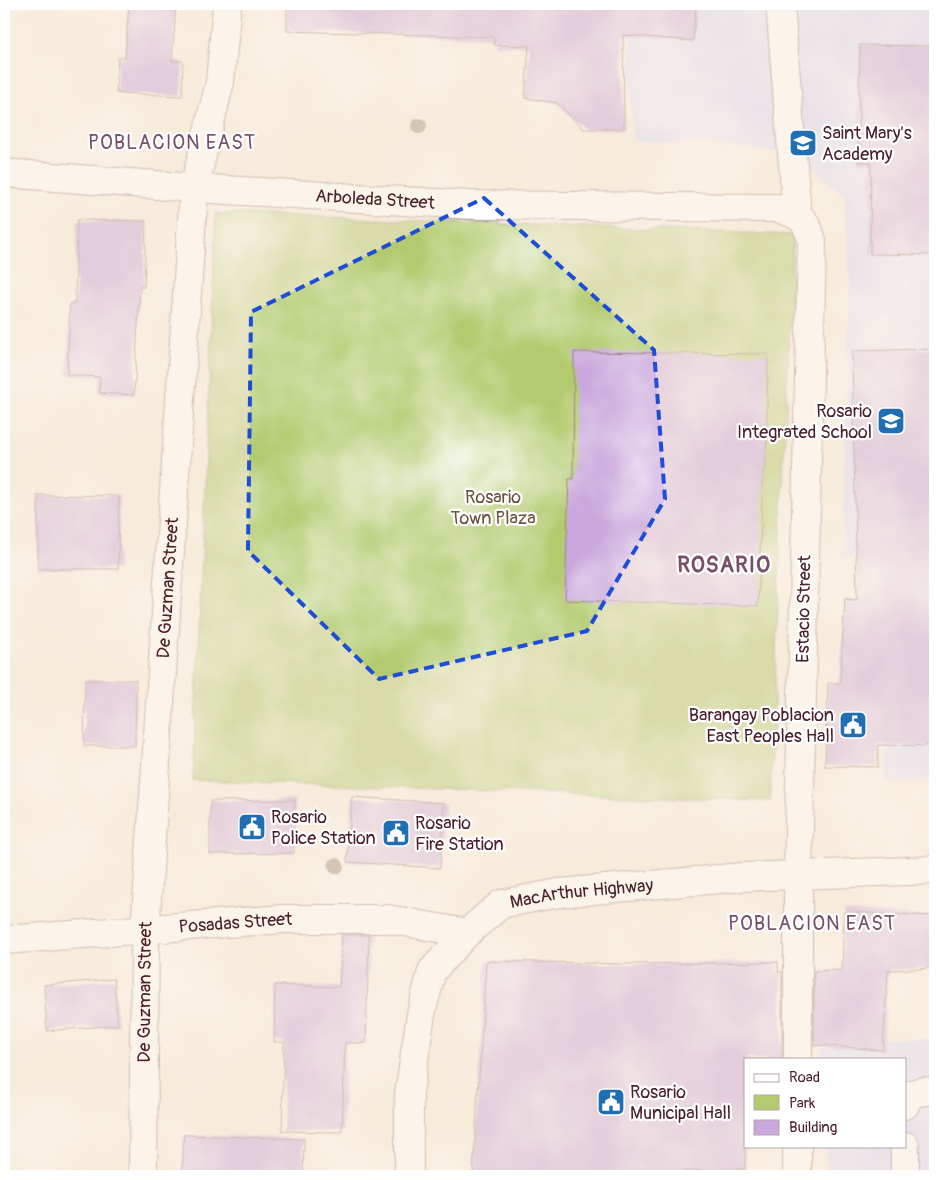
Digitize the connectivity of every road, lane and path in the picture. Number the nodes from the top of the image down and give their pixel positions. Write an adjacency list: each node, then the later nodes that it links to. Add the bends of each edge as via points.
1 (227, 4): 4 (main road, De Guzman Street, via 220,82)
2 (780, 4): 5 (main road)
3 (4, 172): 4 (main road, Arboleda Street)
4 (194, 188): 5 (main road, Arboleda Street, via 469,205 778,208); 8 (main road, De Guzman Street)
5 (797, 215): 7 (main road, Estacio Street, via 808,224 812,241)
6 (935, 870): 7 (main road, MacArthur Highway)
7 (798, 876): 9 (main road, MacArthur Highway, via 742,877 559,893 501,904); 11 (main road, Estacio Street)
8 (145, 931): 9 (main road, Posadas Street, via 283,919 387,919); 10 (main road, Posadas Street); 16 (main road, De Guzman Street)
9 (467, 933): 17 (main road, MacArthur Highway, via 432,971 421,1014 409,1093)
10 (4, 940)
11 (798, 1058)
12 (935, 1091): 13 (main road, via 918,1091)
13 (906, 1103)
14 (797, 1148): 18 (main road)
15 (905, 1148): 19 (main road)
16 (143, 1176)
17 (409, 1176)
18 (797, 1176)
19 (905, 1176)

